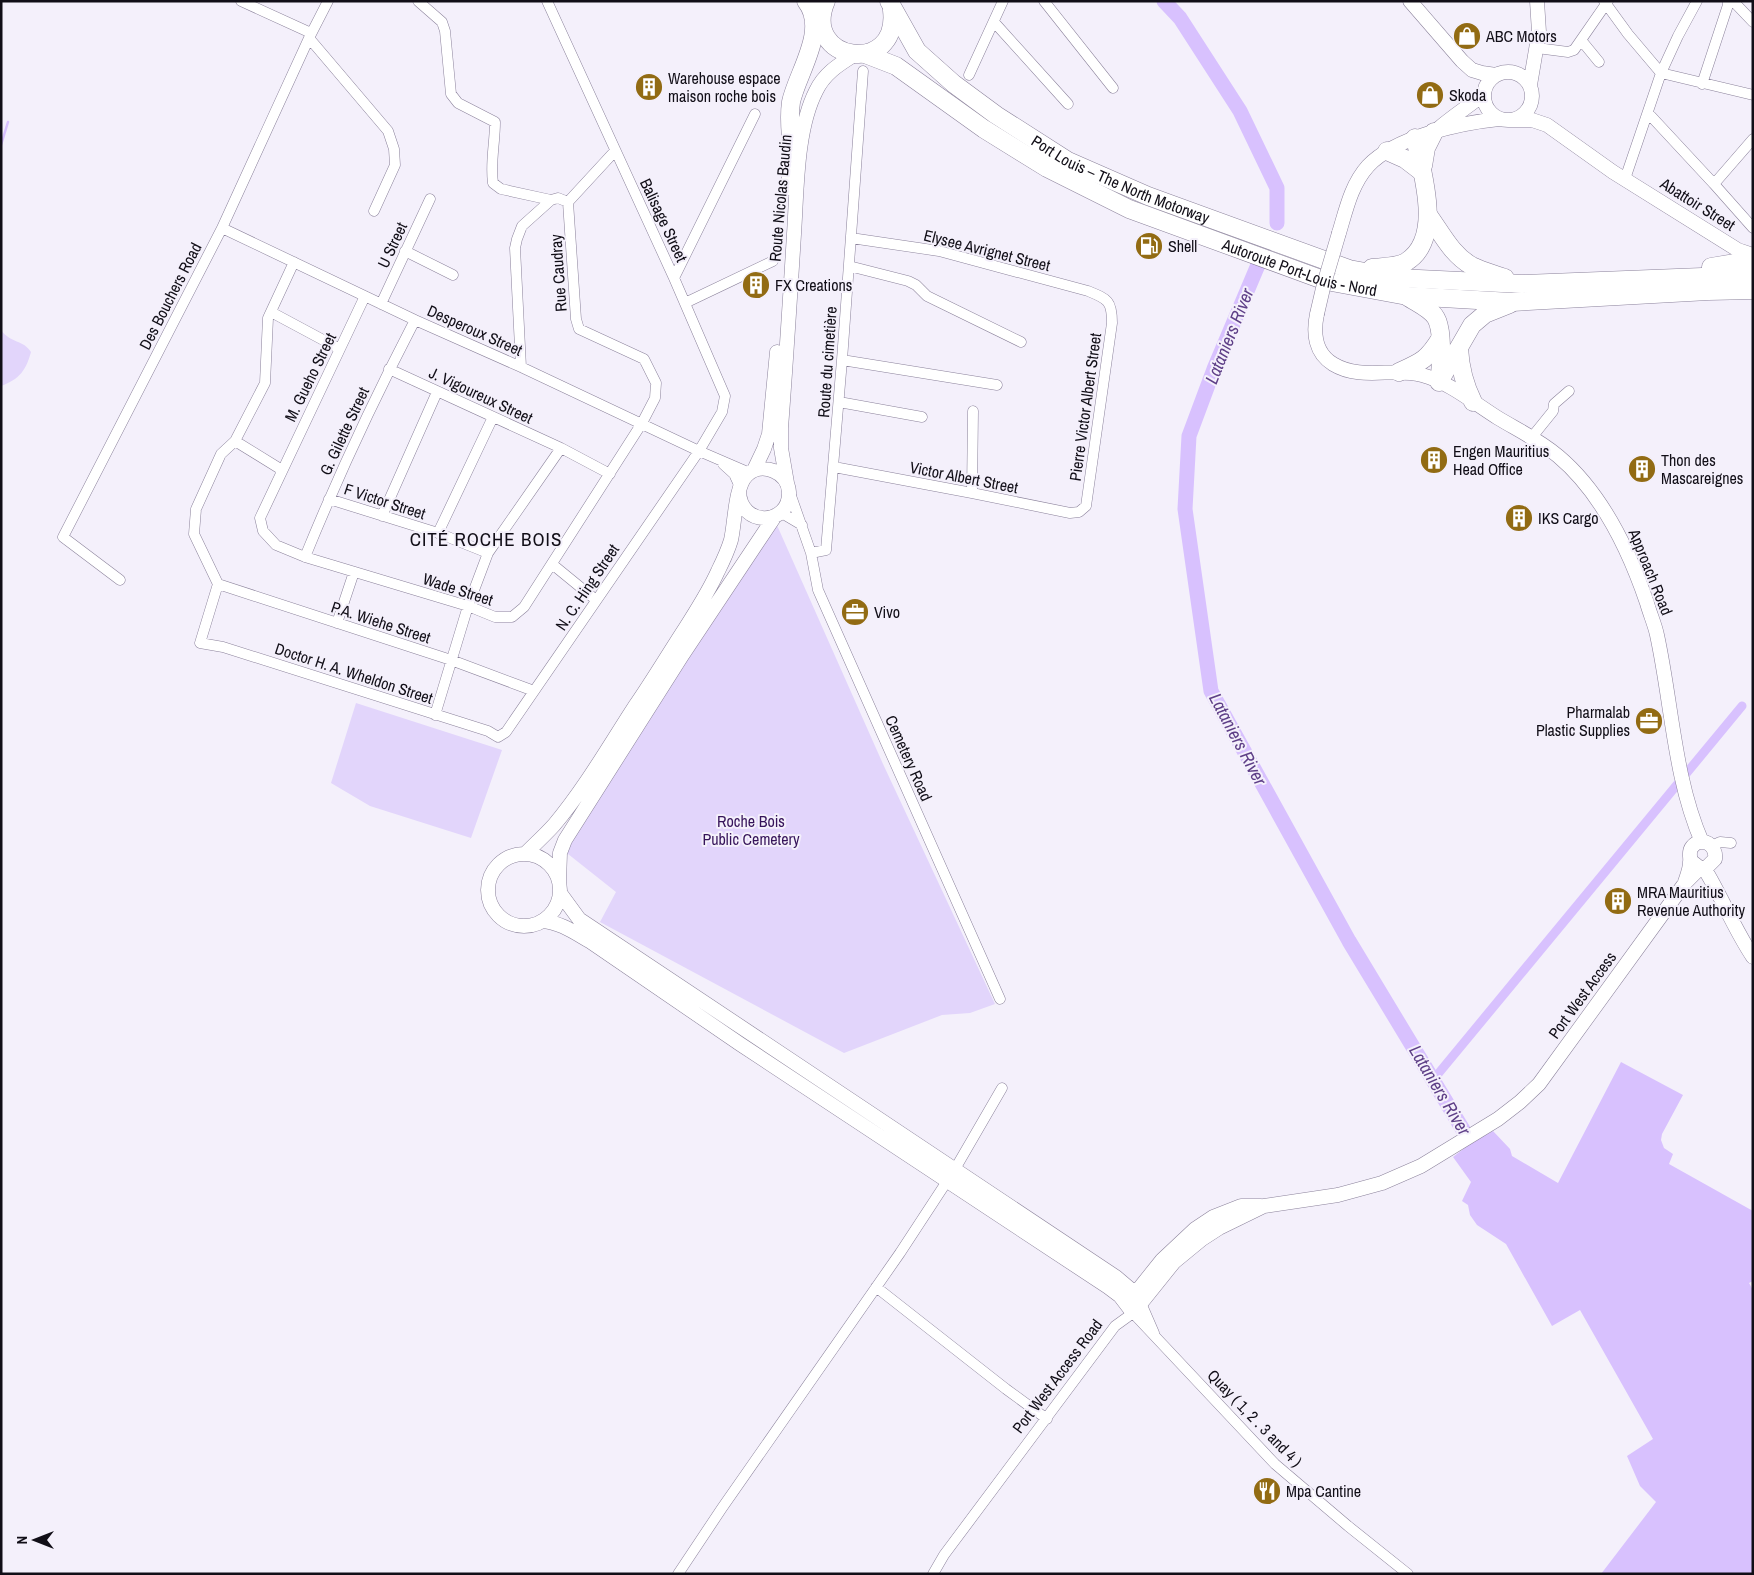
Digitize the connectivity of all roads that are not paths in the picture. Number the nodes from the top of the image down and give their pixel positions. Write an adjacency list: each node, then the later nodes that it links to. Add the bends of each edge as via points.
1 (241, 1): 19 (street)
2 (328, 1): 19 (street, Des Bouchers Road)
3 (418, 1): 50 (street, via 442,22 452,94 458,103 495,122 493,183 501,189)
4 (547, 1): 44 (street, Balisage Street)
5 (806, 1): 41 (highway, via 814,21 814,33 792,101 789,119)
6 (1004, 1): 16 (street)
7 (1044, 1): 30 (street)
8 (1410, 1): 23 (main road)
9 (1537, 1): 21 (main road)
10 (1697, 1): 26 (street)
11 (1728, 1): 29 (street)
12 (1733, 1): 17 (street)
13 (1606, 2): 20 (street); 26 (street)
14 (821, 5): 18 (highway)
15 (891, 6): 22 (highway, via 894,19 888,38); 63 (highway, Port Louis – The North Motorway, via 917,51 954,84 996,116 1068,161 1148,196)
16 (994, 22): 27 (street); 34 (street)
17 (1753, 22)
18 (824, 32): 22 (highway, Autoroute Port-Louis - Nord, via 835,47); 41 (main road, Route Nicolas Baudin, via 798,102)
19 (310, 36): 52 (street, via 388,131 395,165); 54 (street, Des Bouchers Road)
20 (1581, 40): 21 (street, via 1574,50 1568,52); 24 (street)
21 (1536, 49): 25 (main road); 31 (main road, via 1530,76)
22 (861, 60): 56 (street, Route du cimetière); 71 (highway, Autoroute Port-Louis - Nord, via 896,66 1047,168 1129,209 1326,281); 105 (main road, Route Nicolas Baudin, via 832,70 823,79 807,112 802,136 780,448)
23 (1462, 61): 28 (main road, via 1472,70); 32 (main road)
24 (1599, 62)
25 (1512, 72): 28 (main road); 31 (main road, via 1523,76)
26 (1661, 73): 29 (street); 35 (street)
27 (969, 75)
28 (1496, 75): 32 (main road)
29 (1702, 84): 33 (street)
30 (1113, 88)
31 (1532, 90): 38 (main road, via 1532,102 1526,113); 39 (main road, via 1536,108)
32 (1484, 91): 37 (main road, via 1487,109); 40 (main road)
33 (1753, 95)
34 (1068, 104)
35 (1648, 113): 47 (street); 48 (street)
36 (754, 114): 66 (street)
37 (1499, 119): 38 (main road); 40 (main road, Approach Road)
38 (1514, 120): 39 (main road, via 1532,120)
39 (1547, 125): 47 (main road, Abattoir Street)
40 (1435, 131): 42 (main road, Approach Road); 46 (highway, via 1426,148)
41 (791, 138): 103 (main road, Route Nicolas Baudin, via 772,419 764,449)
42 (1415, 138): 45 (main road, Approach Road); 46 (highway)
43 (1753, 138): 48 (street)
44 (616, 151): 51 (street); 66 (street, Balisage Street)
45 (1387, 151): 46 (highway, via 1405,158); 85 (main road, Approach Road, bridge, via 1368,167 1346,206 1314,329 1321,353 1333,364 1363,373)
46 (1422, 172): 53 (highway)
47 (1625, 179): 58 (main road, Abattoir Street, via 1738,250)
48 (1714, 184): 55 (street)
49 (430, 198): 57 (street, U Street)
50 (551, 200): 51 (street, via 558,198); 83 (street, via 522,226 515,248)
51 (568, 202): 95 (street, Rue Caudray, via 578,329 644,359 656,384 655,398)
52 (374, 210)
53 (1429, 216): 63 (highway, via 1421,247 1405,263); 68 (highway, via 1464,261)
54 (222, 228): 61 (street, Desperoux Street); 120 (street, Des Bouchers Road, via 63,537)
55 (1753, 228)
56 (850, 238): 62 (street, Route du cimetière); 75 (street, Elysee Avrignet Street, via 939,251 1020,272 1102,296)
57 (405, 252): 64 (street); 74 (street, U Street)
58 (1753, 255)
59 (1753, 260): 67 (highway)
60 (773, 261): 73 (street)
61 (294, 262): 70 (street, Desperoux Street); 76 (street)
62 (849, 266): 79 (street, via 908,281 927,296); 82 (street, Route du cimetière)
63 (1349, 269): 68 (highway, Port Louis – The North Motorway, via 1398,278)
64 (453, 275)
65 (1753, 276): 67 (highway)
66 (674, 278): 73 (street, Balisage Street)
67 (1621, 281): 68 (highway)
68 (1522, 284)
69 (1753, 290): 72 (highway, Autoroute Port-Louis - Nord)
70 (366, 296): 74 (street, Desperoux Street); 81 (street, M. Gueho Street)
71 (1407, 296): 72 (highway, Autoroute Port-Louis - Nord); 78 (highway, via 1436,318)
72 (1517, 302): 80 (highway, via 1485,314 1472,325)
73 (685, 303): 99 (street, Balisage Street, via 725,396 722,412)
74 (381, 304): 77 (street, Desperoux Street)
75 (1111, 309): 109 (street, Pierre Victor Albert Street)
76 (271, 312): 81 (street); 97 (street, via 265,383)
77 (415, 320): 83 (street, Desperoux Street); 84 (street, G. Gilette Street)
78 (1440, 339): 85 (highway, via 1422,362); 86 (highway, via 1442,361)
79 (1021, 342)
80 (1459, 348): 86 (highway); 91 (highway, via 1464,385)
81 (340, 349): 102 (street, M. Gueho Street)
82 (842, 360): 87 (street); 90 (street, Route du cimetière)
83 (521, 367): 95 (street, Desperoux Street)
84 (389, 369): 89 (street, J. Vigoureux Street); 108 (street, G. Gilette Street)
85 (1399, 372): 86 (main road, Approach Road, via 1422,375)
86 (1439, 382): 91 (main road, Approach Road)
87 (997, 385)
88 (1569, 391): 96 (street, via 1554,404 1553,412)
89 (438, 392): 93 (street, J. Vigoureux Street); 111 (street)
90 (839, 402): 94 (street); 101 (street, Route du cimetière)
91 (1473, 402): 96 (main road, Approach Road)
92 (973, 412): 107 (street)
93 (493, 417): 98 (street, J. Vigoureux Street); 114 (street)
94 (922, 417)
95 (642, 423): 99 (street, Desperoux Street); 104 (street, Wade Street)
96 (1532, 436): 131 (main road, Approach Road, via 1578,474 1623,543 1657,634 1680,766)
97 (235, 441): 102 (street); 121 (street, via 221,454 196,509 194,534)
98 (561, 448): 104 (street, J. Vigoureux Street); 115 (street)
99 (699, 451): 100 (street, Desperoux Street); 122 (street, N. C. Hing Street)
100 (716, 457): 103 (street, Desperoux Street); 106 (street, via 734,474)
101 (834, 467): 107 (street, Victor Albert Street); 116 (street, Route du cimetière, via 826,550)
102 (282, 470): 113 (street, M. Gueho Street, via 260,518)
103 (752, 471): 105 (main road, via 768,468 775,471); 106 (main road)
104 (610, 474): 118 (street, Wade Street)
105 (788, 487): 110 (main road, via 785,508); 112 (street, Cemetery Road)
106 (739, 488): 110 (main road, via 739,498 754,517 762,519); 130 (main road, via 730,542 706,597 587,779 554,825)
107 (972, 493): 109 (street, Victor Albert Street, via 1070,514)
108 (328, 499): 111 (street, F Victor Street); 117 (street, G. Gilette Street)
109 (1086, 506)
110 (777, 515): 112 (street); 132 (main road, via 568,834 560,853)
111 (382, 516): 114 (street, F Victor Street)
112 (802, 525): 116 (street, Cemetery Road)
113 (263, 531): 117 (street, Wade Street, via 276,545)
114 (438, 533): 115 (street, F Victor Street)
115 (488, 553): 123 (street)
116 (812, 553): 135 (street, Cemetery Road, via 818,590)
117 (305, 557): 119 (street, Wade Street)
118 (552, 564): 122 (street); 123 (street, Wade Street, via 524,608 512,617 494,617)
119 (354, 572): 123 (street, Wade Street); 124 (street)
120 (120, 580)
121 (218, 584): 124 (street, P.A. Wiehe Street); 127 (street, Doctor H. A. Wheldon Street, via 200,643 223,647)
122 (596, 600): 126 (street, N. C. Hing Street)
123 (468, 606): 125 (street)
124 (337, 623): 125 (street, P.A. Wiehe Street)
125 (451, 660): 126 (street, P.A. Wiehe Street); 127 (street)
126 (534, 691): 128 (street, N. C. Hing Street, via 506,732)
127 (435, 714): 128 (street, Doctor H. A. Wheldon Street)
128 (498, 737)
129 (1731, 843): 131 (street, via 1720,842)
130 (525, 854): 132 (main road, via 548,862 555,871); 133 (main road, via 504,860 495,868 488,892 491,904 507,921 519,925)
131 (1702, 856): 134 (main road, Approach Road); 140 (main road, Port West Access, via 1539,1084 1520,1102 1431,1160 1382,1183 1338,1195 1264,1206 1242,1206 1213,1217 1162,1260)
132 (560, 888): 133 (main road, via 557,904); 137 (main road, via 579,919)
133 (542, 921): 138 (main road, via 568,928 591,942)
134 (1753, 957)
135 (1000, 999)
136 (1002, 1088): 137 (street)
137 (955, 1169): 138 (street); 140 (main road, via 1116,1277)
138 (947, 1181): 139 (street); 140 (main road)
139 (876, 1287): 141 (street); 142 (street)
140 (1134, 1304): 141 (street, Port West Access Road, via 1122,1311 1115,1326); 144 (street, Quay ( 1, 2 . 3 and 4 ), via 1142,1324 1275,1464)
141 (1047, 1419): 143 (street, Port West Access Road)
142 (678, 1574)
143 (933, 1574)
144 (1408, 1574)

